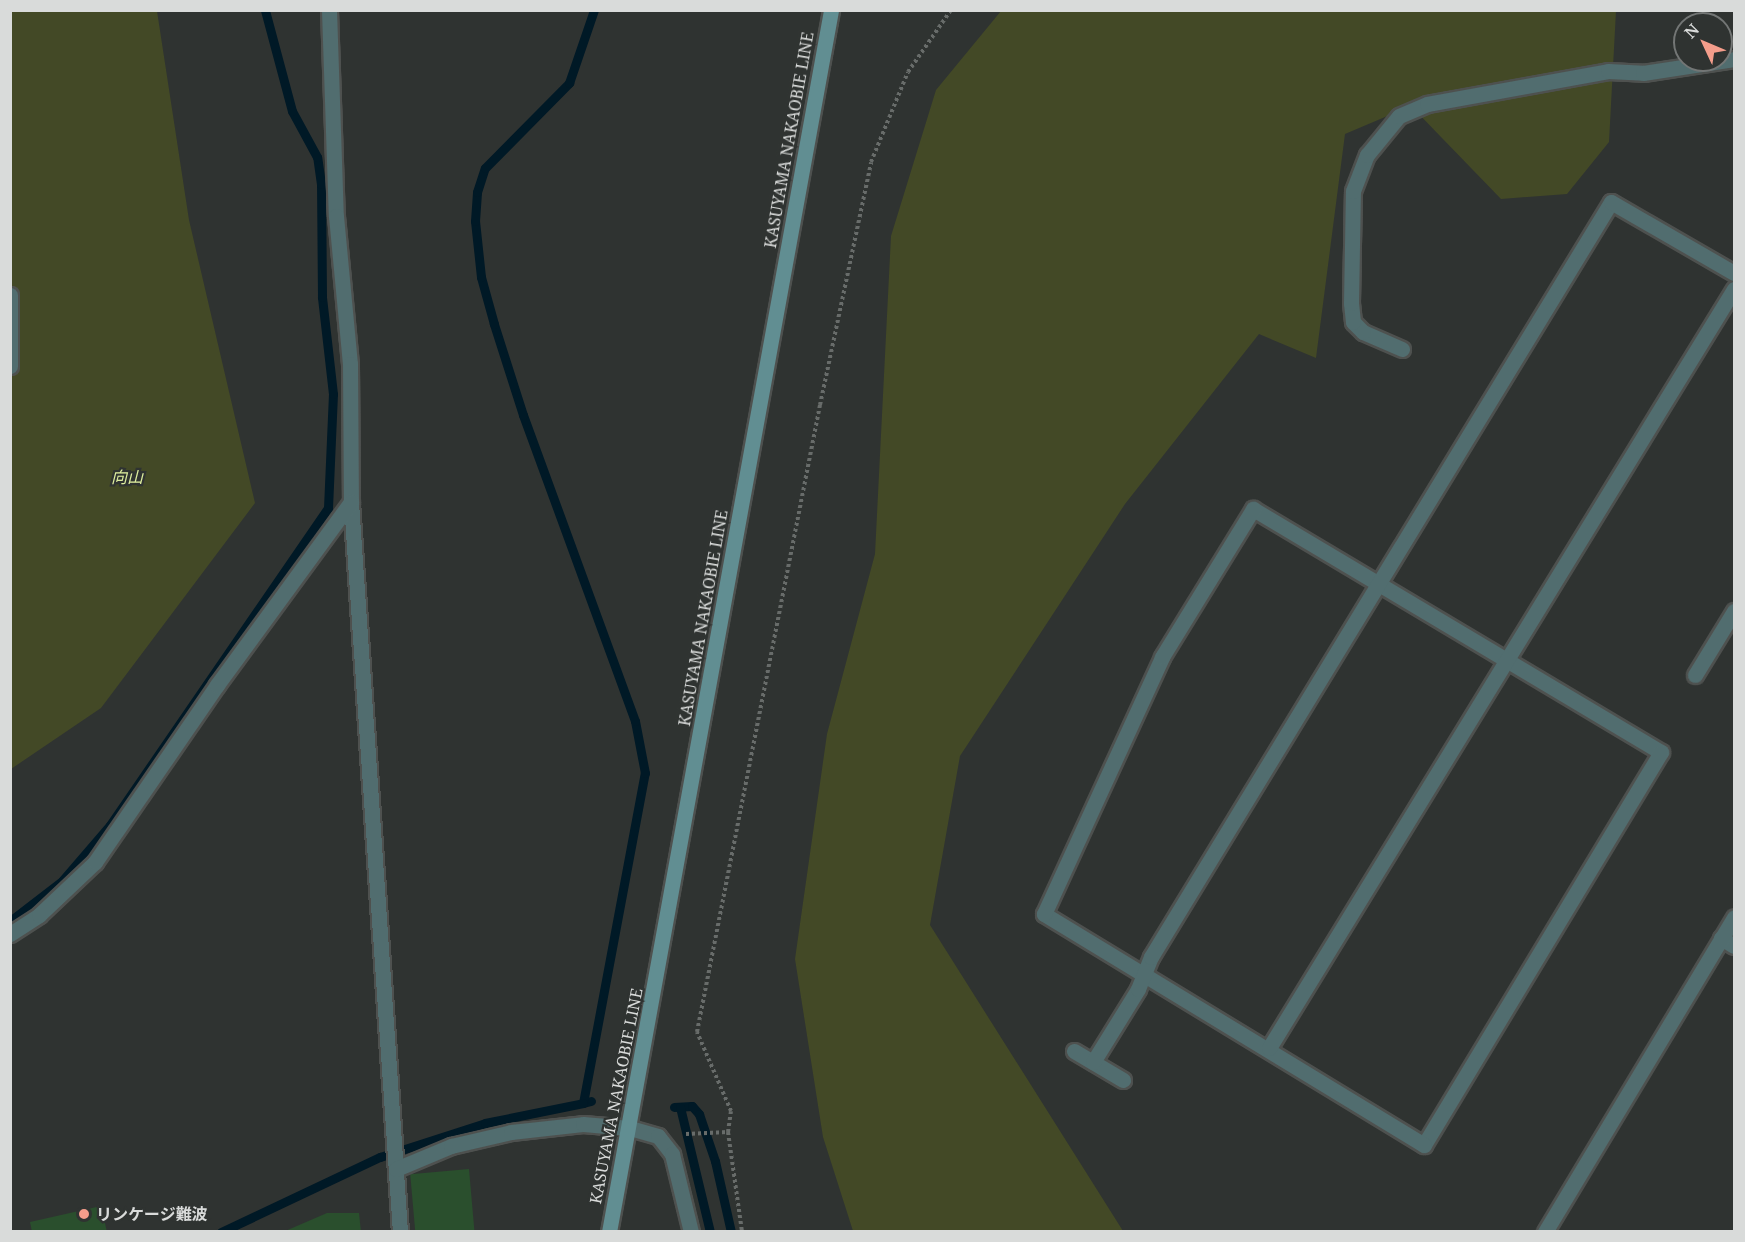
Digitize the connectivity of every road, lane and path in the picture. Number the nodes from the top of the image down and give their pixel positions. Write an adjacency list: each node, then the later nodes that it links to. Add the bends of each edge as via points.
1 (329, 10): 10 (street, via 336,216 350,364)
2 (831, 10): 23 (main road, KASUYAMA NAKAOBIE LINE)
3 (951, 10): 24 (path, via 908,72 871,162 820,405 697,1032 731,1111)
4 (1734, 59): 8 (street, via 1642,74 1608,71 1427,104 1399,116 1367,154 1353,191 1351,303 1353,322 1363,332)
5 (1734, 273): 11 (street, via 1611,201)
6 (1734, 289): 13 (street)
7 (10, 295): 9 (street)
8 (1402, 350)
9 (10, 366)
10 (351, 502): 16 (street, via 94,862 63,895); 26 (street)
11 (1378, 582): 13 (street); 18 (street); 18 (street, via 1253,509 1162,657 1044,914)
12 (1734, 611): 14 (street)
13 (1508, 660): 19 (street); 19 (street, via 1661,752 1424,1145)
14 (1695, 675)
15 (1734, 917): 17 (street)
16 (10, 934)
17 (1728, 942): 31 (street)
18 (1144, 974): 19 (street); 21 (street)
19 (1269, 1048)
20 (1074, 1051): 21 (street)
21 (1093, 1062): 22 (street)
22 (1123, 1080)
23 (630, 1128): 26 (street, via 583,1124 512,1132); 28 (main road, KASUYAMA NAKAOBIE LINE); 29 (street, via 658,1137 672,1154)
24 (728, 1132): 25 (path); 30 (path)
25 (677, 1135)
26 (395, 1164): 27 (street)
27 (400, 1232)
28 (609, 1232)
29 (691, 1232)
30 (742, 1232)
31 (1545, 1232)

